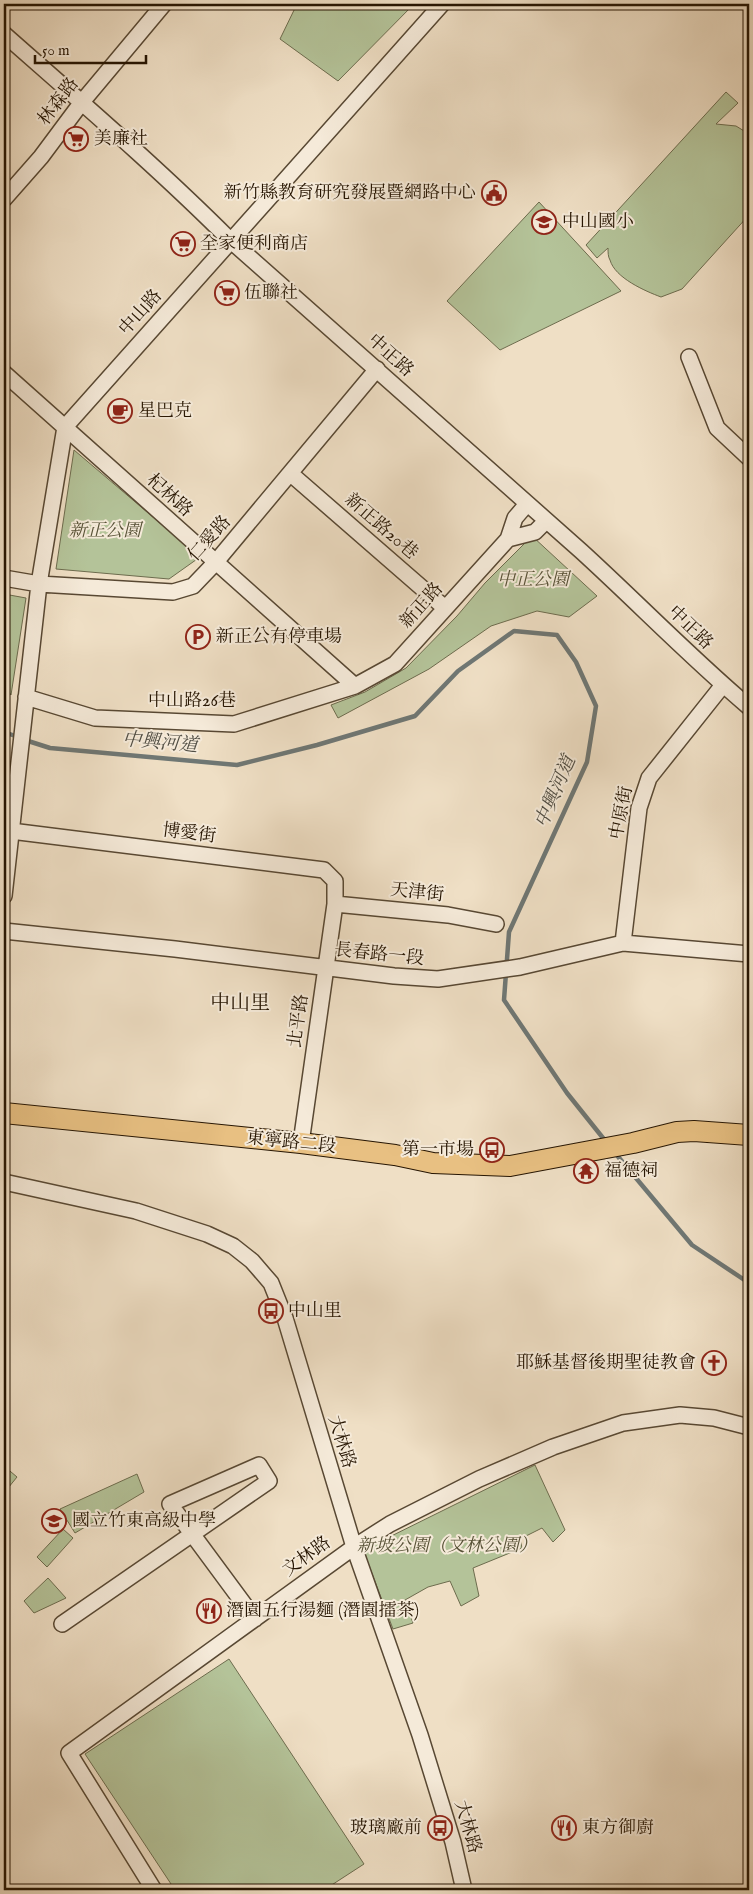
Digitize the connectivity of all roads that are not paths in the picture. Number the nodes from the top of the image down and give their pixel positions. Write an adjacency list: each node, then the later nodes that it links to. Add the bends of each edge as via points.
1 (164, 4): 4 (street, 林森路)
2 (442, 4): 6 (street, 中山路)
3 (4, 34): 4 (street, 中正路)
4 (82, 102): 5 (street, 林森路, via 41,157); 6 (street, 中正路)
5 (4, 199)
6 (230, 240): 8 (street, 中正路); 10 (street, 中山路)
7 (689, 357): 11 (street, via 717,428)
8 (378, 369): 12 (street, 仁愛路); 13 (street, 中正路)
9 (4, 373): 10 (street, 杞林路)
10 (65, 427): 16 (street, 杞林路); 18 (street)
11 (749, 458)
12 (291, 474): 16 (street, 仁愛路); 19 (street, 新正路20巷)
13 (527, 504): 14 (street, 中正路); 15 (street, 新正路, via 515,518)
14 (546, 520): 15 (street, via 534,532); 20 (street, 中正路)
15 (508, 540): 19 (street, 新正路)
16 (215, 563): 18 (street, 仁愛路, via 192,586 173,592); 21 (street, 杞林路)
17 (4, 578): 18 (street, 仁愛路)
18 (39, 584): 22 (street)
19 (445, 608): 21 (street, 新正路, via 395,664)
20 (723, 685): 23 (street, 中正路); 30 (street, 中原街, via 649,778 639,808)
21 (355, 686): 22 (street, 中山路26巷, via 234,724 95,718)
22 (26, 697): 24 (street, via 19,759)
23 (749, 707)
24 (10, 783): 25 (street)
25 (11, 831): 26 (street); 27 (street, 博愛街, via 324,870 335,881)
26 (4, 896)
27 (335, 904): 28 (street, 天津街, via 448,915); 32 (street, 北平路)
28 (496, 924)
29 (4, 930): 32 (street, 長春路一段)
30 (623, 943): 31 (street, 長春路一段); 32 (street, 長春路一段, via 520,968 438,979)
31 (749, 954)
32 (326, 968): 35 (street, 北平路)
33 (4, 1113): 35 (main road, 東寧路二段)
34 (749, 1135): 35 (main road, 東寧路二段, via 677,1132 510,1166 433,1163)
35 (301, 1143)
36 (4, 1182): 39 (street, 大林路, via 136,1211 233,1246 252,1261 272,1283 285,1318)
37 (749, 1427): 39 (street, 文林路, via 714,1418 680,1415 623,1423 553,1447 479,1479 390,1524)
38 (192, 1535): 38 (street, via 170,1504 259,1465 269,1481); 40 (street); 41 (street)
39 (354, 1547): 40 (street, 文林路); 43 (street, 大林路, via 420,1736 453,1842)
40 (255, 1619): 42 (street, 文林路, via 69,1753)
41 (62, 1624)
42 (154, 1890)
43 (464, 1890)

